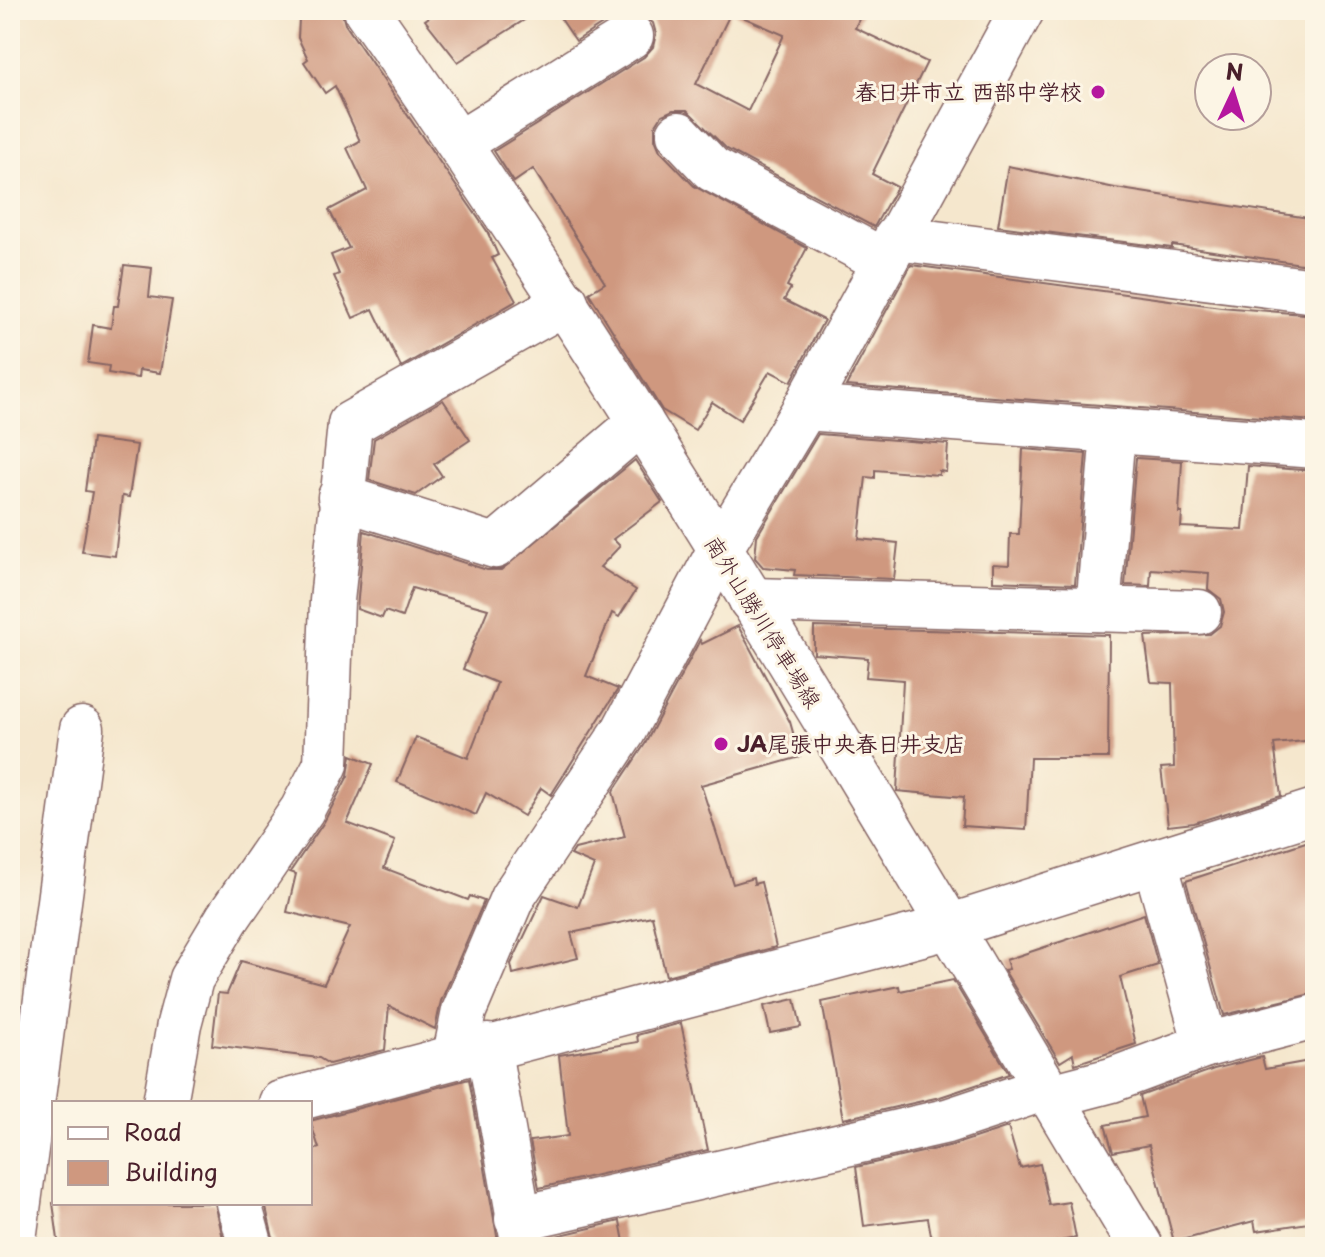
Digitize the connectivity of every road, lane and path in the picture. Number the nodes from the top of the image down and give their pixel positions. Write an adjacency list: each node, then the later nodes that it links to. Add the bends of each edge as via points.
1 (366, 10): 5 (street, 南外山勝川停車場線)
2 (1022, 10): 6 (street)
3 (631, 36): 5 (street)
4 (679, 134): 6 (street, via 712,169)
5 (460, 143): 8 (street, 南外山勝川停車場線)
6 (890, 250): 7 (street); 9 (street)
7 (1315, 291)
8 (566, 302): 10 (street, 南外山勝川停車場線); 13 (street, via 350,424)
9 (805, 408): 11 (street); 14 (street)
10 (641, 422): 13 (street, via 495,546); 14 (street, 南外山勝川停車場線)
11 (1113, 432): 12 (street); 16 (street)
12 (1315, 446)
13 (340, 497): 26 (street, via 326,764 302,810 191,979)
14 (719, 551): 15 (street, 南外山勝川停車場線); 24 (street, via 623,732 512,898 464,1011)
15 (751, 600): 16 (street); 21 (street, 南外山勝川停車場線)
16 (1098, 609): 17 (street)
17 (1199, 612)
18 (82, 729): 28 (street)
19 (1315, 811): 20 (street)
20 (1155, 862): 21 (street); 23 (street)
21 (948, 927): 24 (street); 25 (street, 南外山勝川停車場線)
22 (1315, 1017): 23 (street)
23 (1206, 1045): 25 (street, via 1112,1080)
24 (472, 1050): 27 (street); 30 (street)
25 (1048, 1092): 30 (street, via 947,1121 838,1143); 33 (street, 南外山勝川停車場線)
26 (165, 1101)
27 (288, 1101)
28 (28, 1167): 31 (street)
29 (240, 1205): 32 (street)
30 (521, 1233)
31 (13, 1247)
32 (251, 1247)
33 (1141, 1247)

